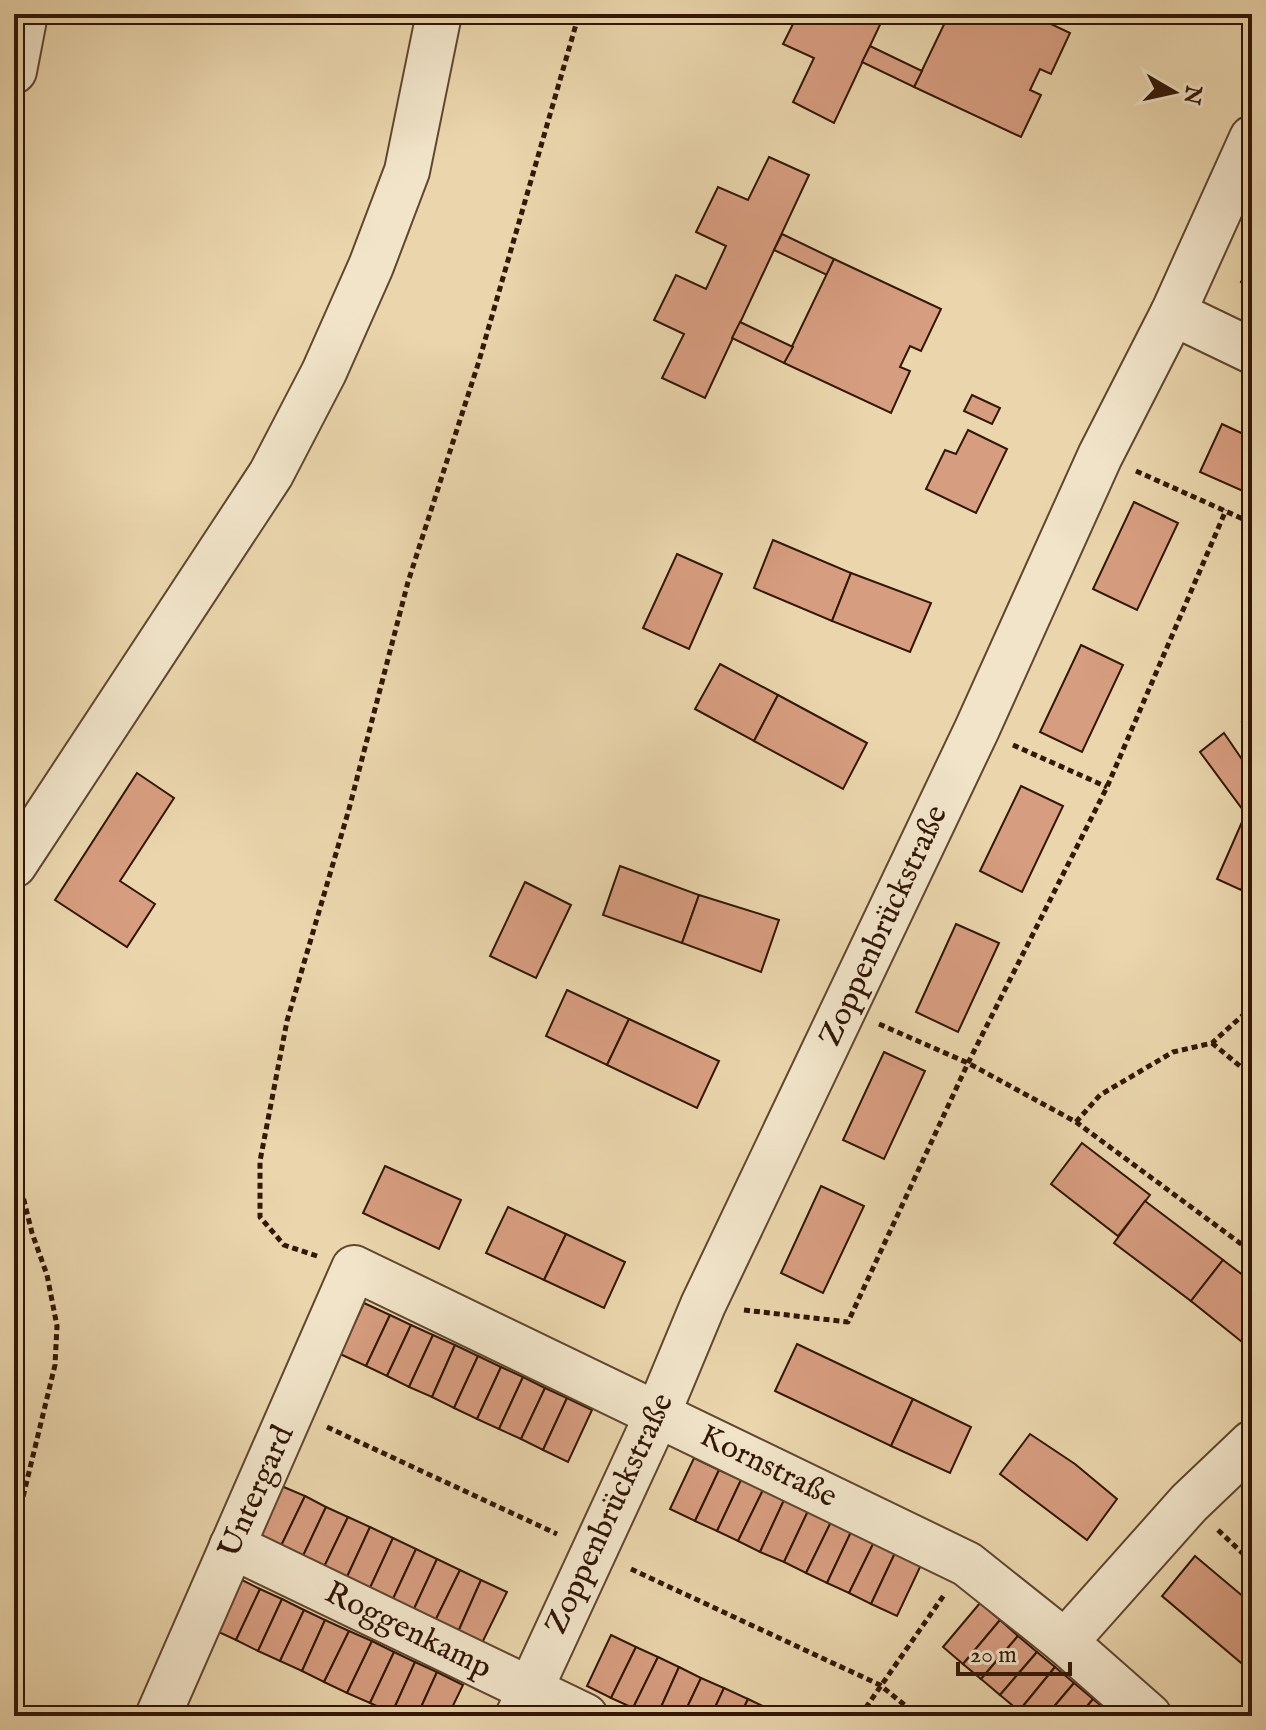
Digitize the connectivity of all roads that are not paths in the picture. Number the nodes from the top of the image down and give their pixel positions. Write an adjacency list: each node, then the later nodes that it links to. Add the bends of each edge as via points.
1 (25, 14): 3 (street)
2 (439, 14): 7 (street, via 407,171 324,372 271,474)
3 (14, 71)
4 (1252, 138): 5 (street, Zoppenbrückstraße)
5 (1173, 313): 6 (street); 9 (street, Zoppenbrückstraße, via 1100,456 977,729 703,1305)
6 (1252, 351)
7 (14, 865)
8 (354, 1268): 9 (street, Kornstraße); 11 (street, Untergard)
9 (658, 1413): 12 (street, Kornstraße, via 967,1564); 13 (street, Zoppenbrückstraße)
10 (1252, 1443): 12 (street, via 1189,1503)
11 (232, 1546): 13 (street, Roggenkamp); 14 (street, Untergard)
12 (1065, 1642): 16 (street, Kornstraße)
13 (523, 1702): 15 (street, Roggenkamp)
14 (158, 1716)
15 (585, 1716)
16 (1149, 1716)

